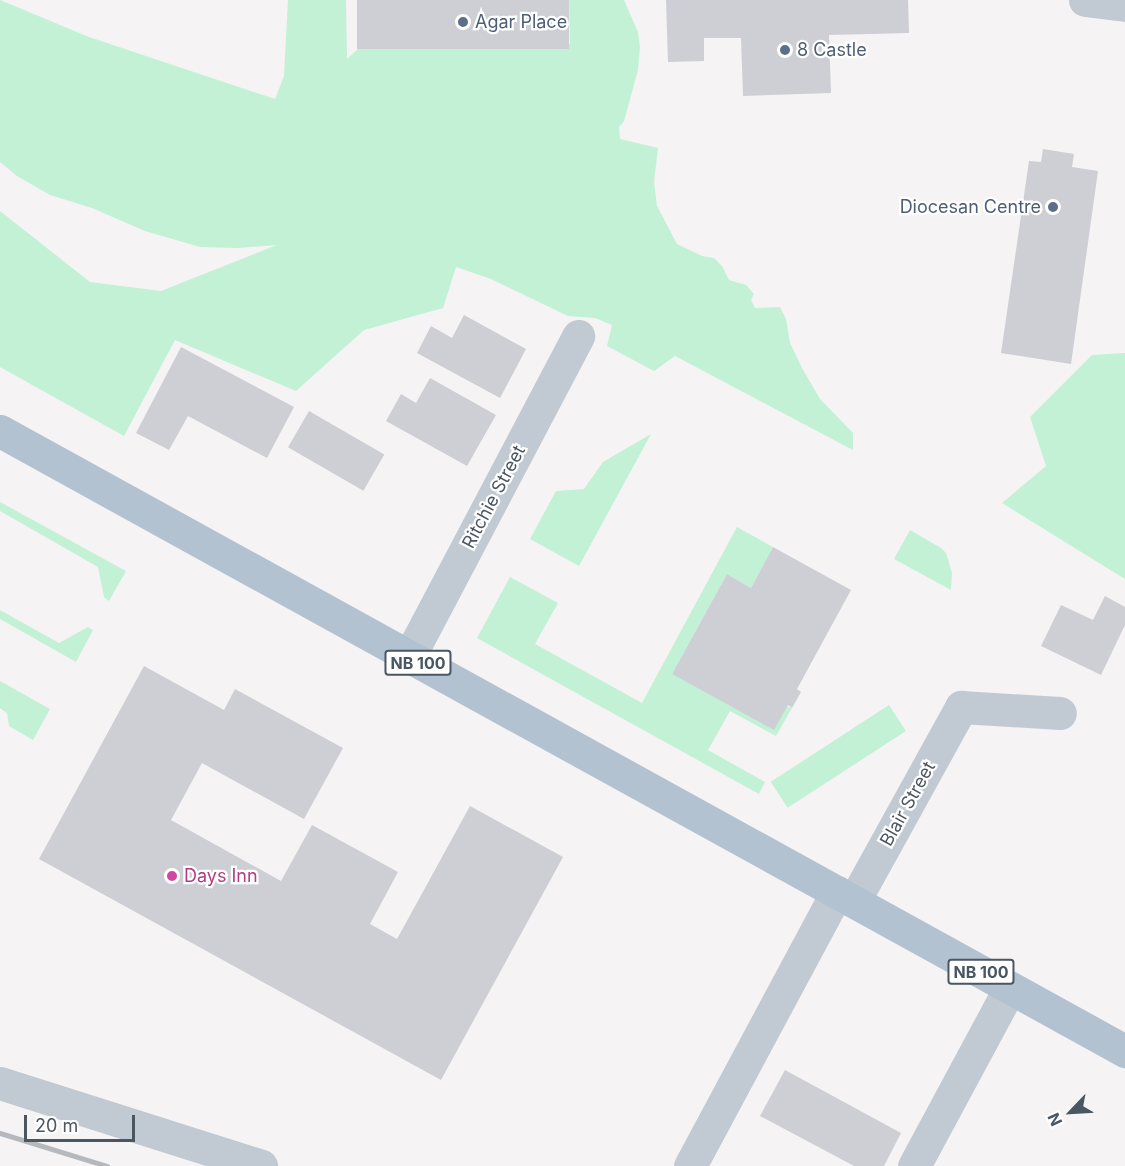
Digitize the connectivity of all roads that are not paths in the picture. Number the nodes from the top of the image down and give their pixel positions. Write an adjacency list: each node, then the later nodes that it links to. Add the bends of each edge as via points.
1 (1085, 0): 2 (street)
2 (1125, 5)
3 (578, 336): 5 (street, Ritchie Street)
4 (0, 431): 5 (main road, NB 100)
5 (409, 657): 7 (main road, NB 100)
6 (1060, 712): 7 (street, Blair Street, via 961,707)
7 (845, 897): 8 (main road, NB 100); 12 (street, Blair Street)
8 (1010, 988): 9 (main road, NB 100); 13 (street)
9 (1125, 1051)
10 (0, 1083): 11 (street)
11 (261, 1166)
12 (690, 1166)
13 (914, 1166)

